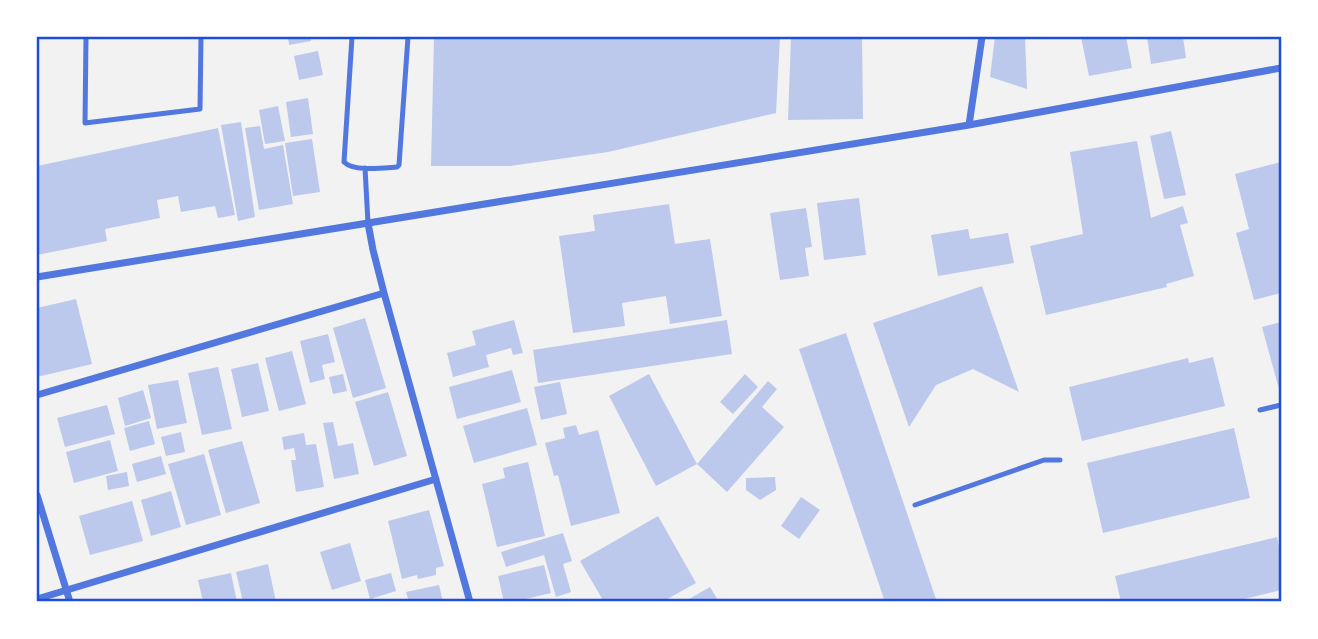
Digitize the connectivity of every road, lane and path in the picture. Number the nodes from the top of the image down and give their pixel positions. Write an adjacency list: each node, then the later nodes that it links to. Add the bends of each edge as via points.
1 (86, 37): 2 (lane, via 85,123 200,109)
2 (201, 37)
3 (352, 37): 8 (lane, via 344,162)
4 (408, 37): 8 (lane, via 399,166)
5 (982, 37): 7 (street)
6 (1281, 68): 7 (street)
7 (969, 125): 9 (street)
8 (365, 168): 9 (lane)
9 (368, 223): 10 (street); 11 (street)
10 (37, 277)
11 (384, 293): 12 (street); 16 (street)
12 (37, 395)
13 (1281, 405): 14 (lane)
14 (1261, 410)
15 (1060, 460): 18 (lane, via 1044,460)
16 (436, 479): 19 (street); 22 (street)
17 (37, 495): 19 (street)
18 (915, 505)
19 (67, 590): 20 (street); 21 (street)
20 (37, 599)
21 (70, 602)
22 (470, 602)

